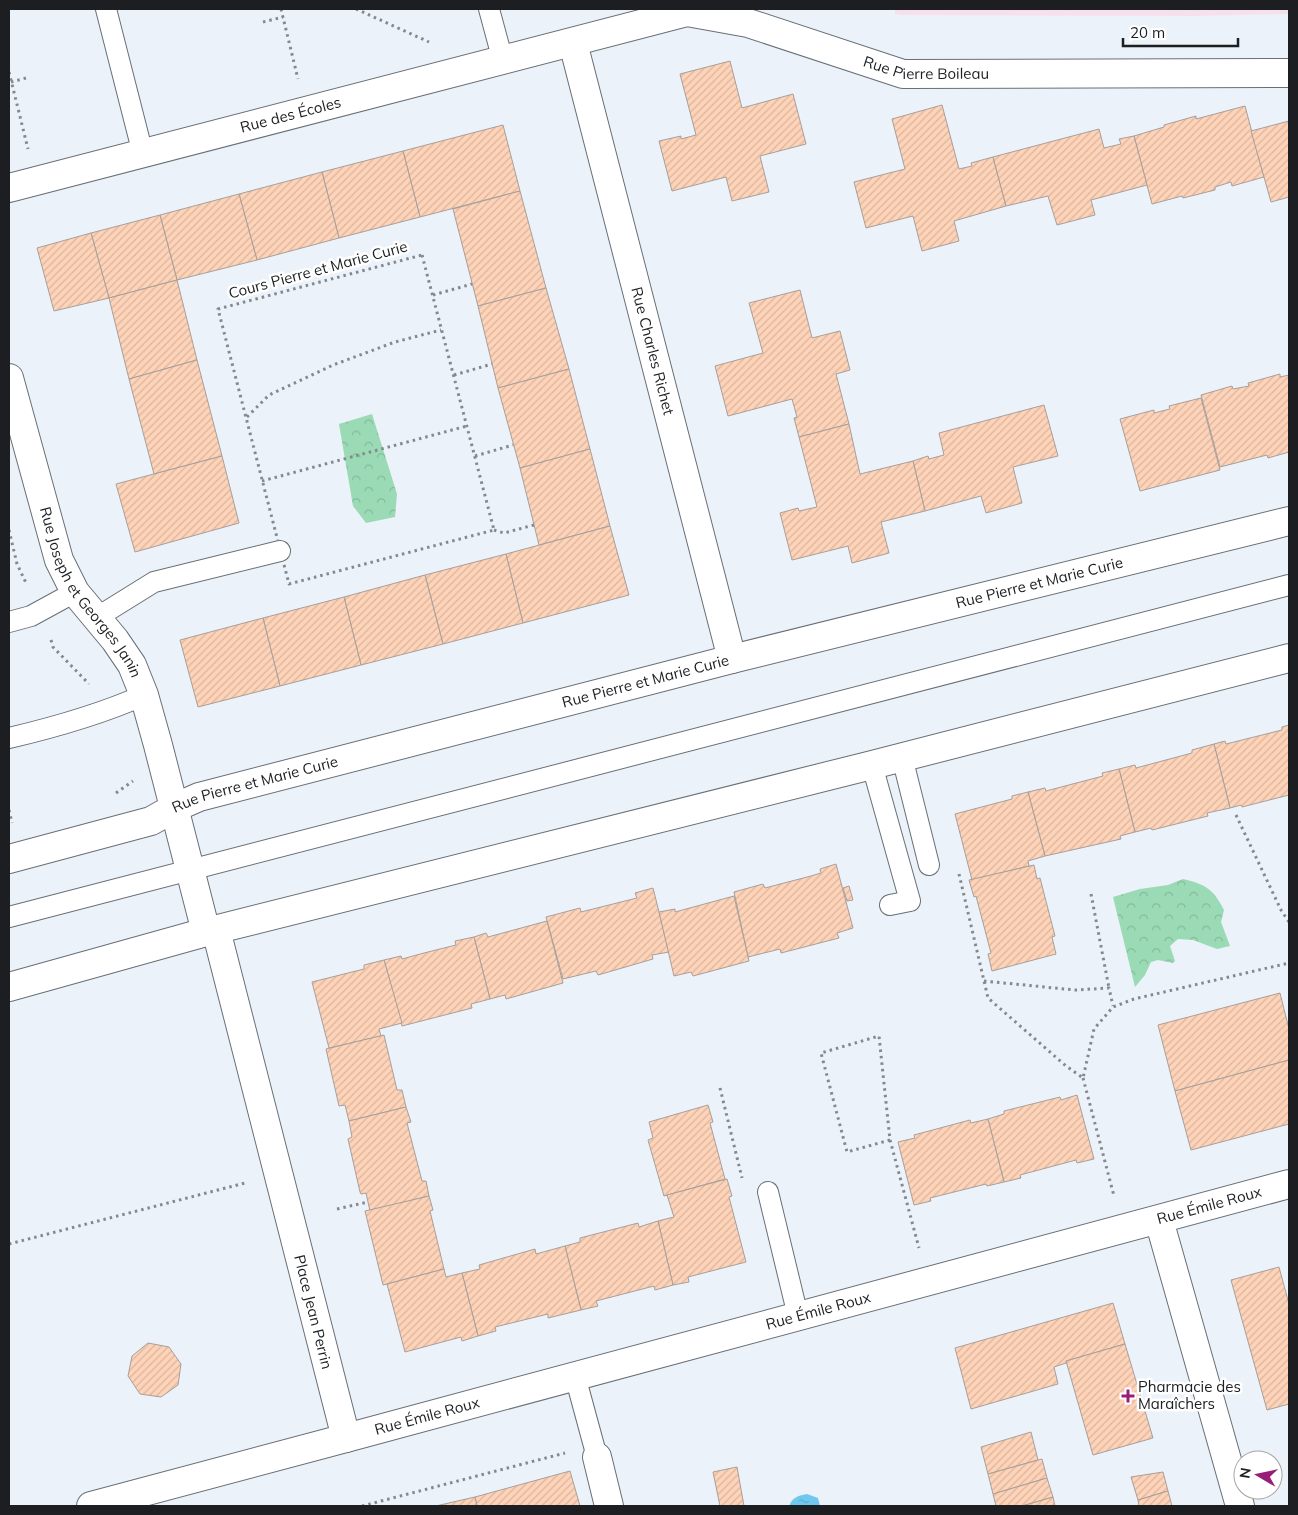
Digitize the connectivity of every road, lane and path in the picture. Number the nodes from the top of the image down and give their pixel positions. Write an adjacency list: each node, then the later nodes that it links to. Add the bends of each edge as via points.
1 (106, 9): 17 (lane)
2 (281, 9): 5 (path)
3 (356, 9): 11 (path, via 435,45)
4 (489, 9): 8 (lane)
5 (283, 17): 6 (path); 16 (path)
6 (263, 22)
7 (573, 43): 8 (street, Rue des Écoles); 10 (street, Rue Pierre Boileau, via 687,12 748,23 903,74); 42 (street, Rue Charles Richet)
8 (503, 61): 11 (street, Rue des Écoles)
9 (9, 72): 13 (path)
10 (1289, 73)
11 (442, 76): 16 (street, Rue des Écoles)
12 (26, 78): 13 (path)
13 (11, 82): 14 (path)
14 (14, 91): 15 (path); 18 (path)
15 (9, 92)
16 (307, 111): 17 (street, Rue des Écoles)
17 (143, 154): 18 (street, Rue des Écoles)
18 (36, 181): 19 (street, Rue des Écoles)
19 (9, 188)
20 (472, 284): 21 (path)
21 (433, 295): 22 (path, Cours Pierre et Marie Curie); 26 (path, Cours Pierre et Marie Curie, via 422,255 218,308)
22 (442, 330): 24 (path, Cours Pierre et Marie Curie); 26 (path, via 395,342 333,365 269,395)
23 (492, 364): 24 (path)
24 (454, 375): 27 (path, Cours Pierre et Marie Curie)
25 (9, 378): 37 (street, Rue Joseph et Georges Janin, via 59,560)
26 (246, 418): 30 (path, Cours Pierre et Marie Curie)
27 (466, 426): 29 (path, Cours Pierre et Marie Curie); 30 (path)
28 (513, 445): 29 (path)
29 (475, 456): 34 (path, Cours Pierre et Marie Curie)
30 (262, 481): 35 (path, Cours Pierre et Marie Curie)
31 (1289, 520): 42 (street, Rue Pierre et Marie Curie)
32 (534, 525): 34 (path, via 504,533)
33 (9, 530): 38 (path, via 18,564 32,597)
34 (494, 530): 35 (path, Cours Pierre et Marie Curie, via 289,584)
35 (280, 551): 39 (lane, via 154,582)
36 (1289, 585): 57 (lane)
37 (74, 592): 38 (lane); 39 (street, Rue Joseph et Georges Janin)
38 (42, 610): 40 (lane); 44 (path, via 53,647)
39 (96, 618): 43 (street, Rue Joseph et Georges Janin, via 132,665)
40 (9, 622)
41 (1289, 658): 46 (street)
42 (732, 659): 50 (street, Rue Pierre et Marie Curie, via 199,797)
43 (144, 695): 44 (lane); 50 (street, Rue Joseph et Georges Janin)
44 (111, 710): 45 (lane)
45 (9, 738)
46 (902, 757): 47 (street); 55 (lane)
47 (872, 765): 59 (lane, via 910,901); 62 (street)
48 (129, 773): 49 (path)
49 (131, 781)
50 (174, 808): 54 (street, Rue Pierre et Marie Curie, via 152,822); 57 (street, Rue Joseph et Georges Janin)
51 (9, 810): 53 (path)
52 (1236, 815): 61 (path)
53 (12, 823)
54 (9, 859)
55 (929, 865)
56 (957, 867): 64 (path)
57 (190, 869): 60 (lane); 62 (street, Place Jean Perrin)
58 (1090, 894): 66 (path)
59 (890, 905)
60 (9, 917)
61 (1289, 922)
62 (211, 931): 65 (street); 81 (street, Place Jean Perrin)
63 (1289, 962): 67 (path)
64 (984, 981): 66 (path, via 1075,990); 68 (path, via 988,998)
65 (9, 987)
66 (1109, 988): 67 (path)
67 (1114, 1006): 68 (path, via 1094,1029)
68 (1083, 1078): 76 (path, via 1114,1196 1112,1204)
69 (890, 1140): 69 (path, via 878,1036 821,1053 847,1152); 78 (path)
70 (251, 1182): 77 (path)
71 (1289, 1184): 75 (street, Rue Émile Roux)
72 (768, 1192): 79 (lane)
73 (368, 1202): 74 (path)
74 (336, 1210)
75 (1159, 1220): 76 (street, Rue Émile Roux); 86 (street)
76 (1119, 1230): 79 (street, Rue Émile Roux)
77 (9, 1244)
78 (920, 1251)
79 (798, 1316): 80 (street, Rue Émile Roux)
80 (575, 1376): 81 (street, Rue Émile Roux); 82 (lane)
81 (346, 1438): 83 (street)
82 (596, 1451): 84 (path); 85 (street)
83 (91, 1506)
84 (362, 1506)
85 (609, 1506)
86 (1240, 1506)

